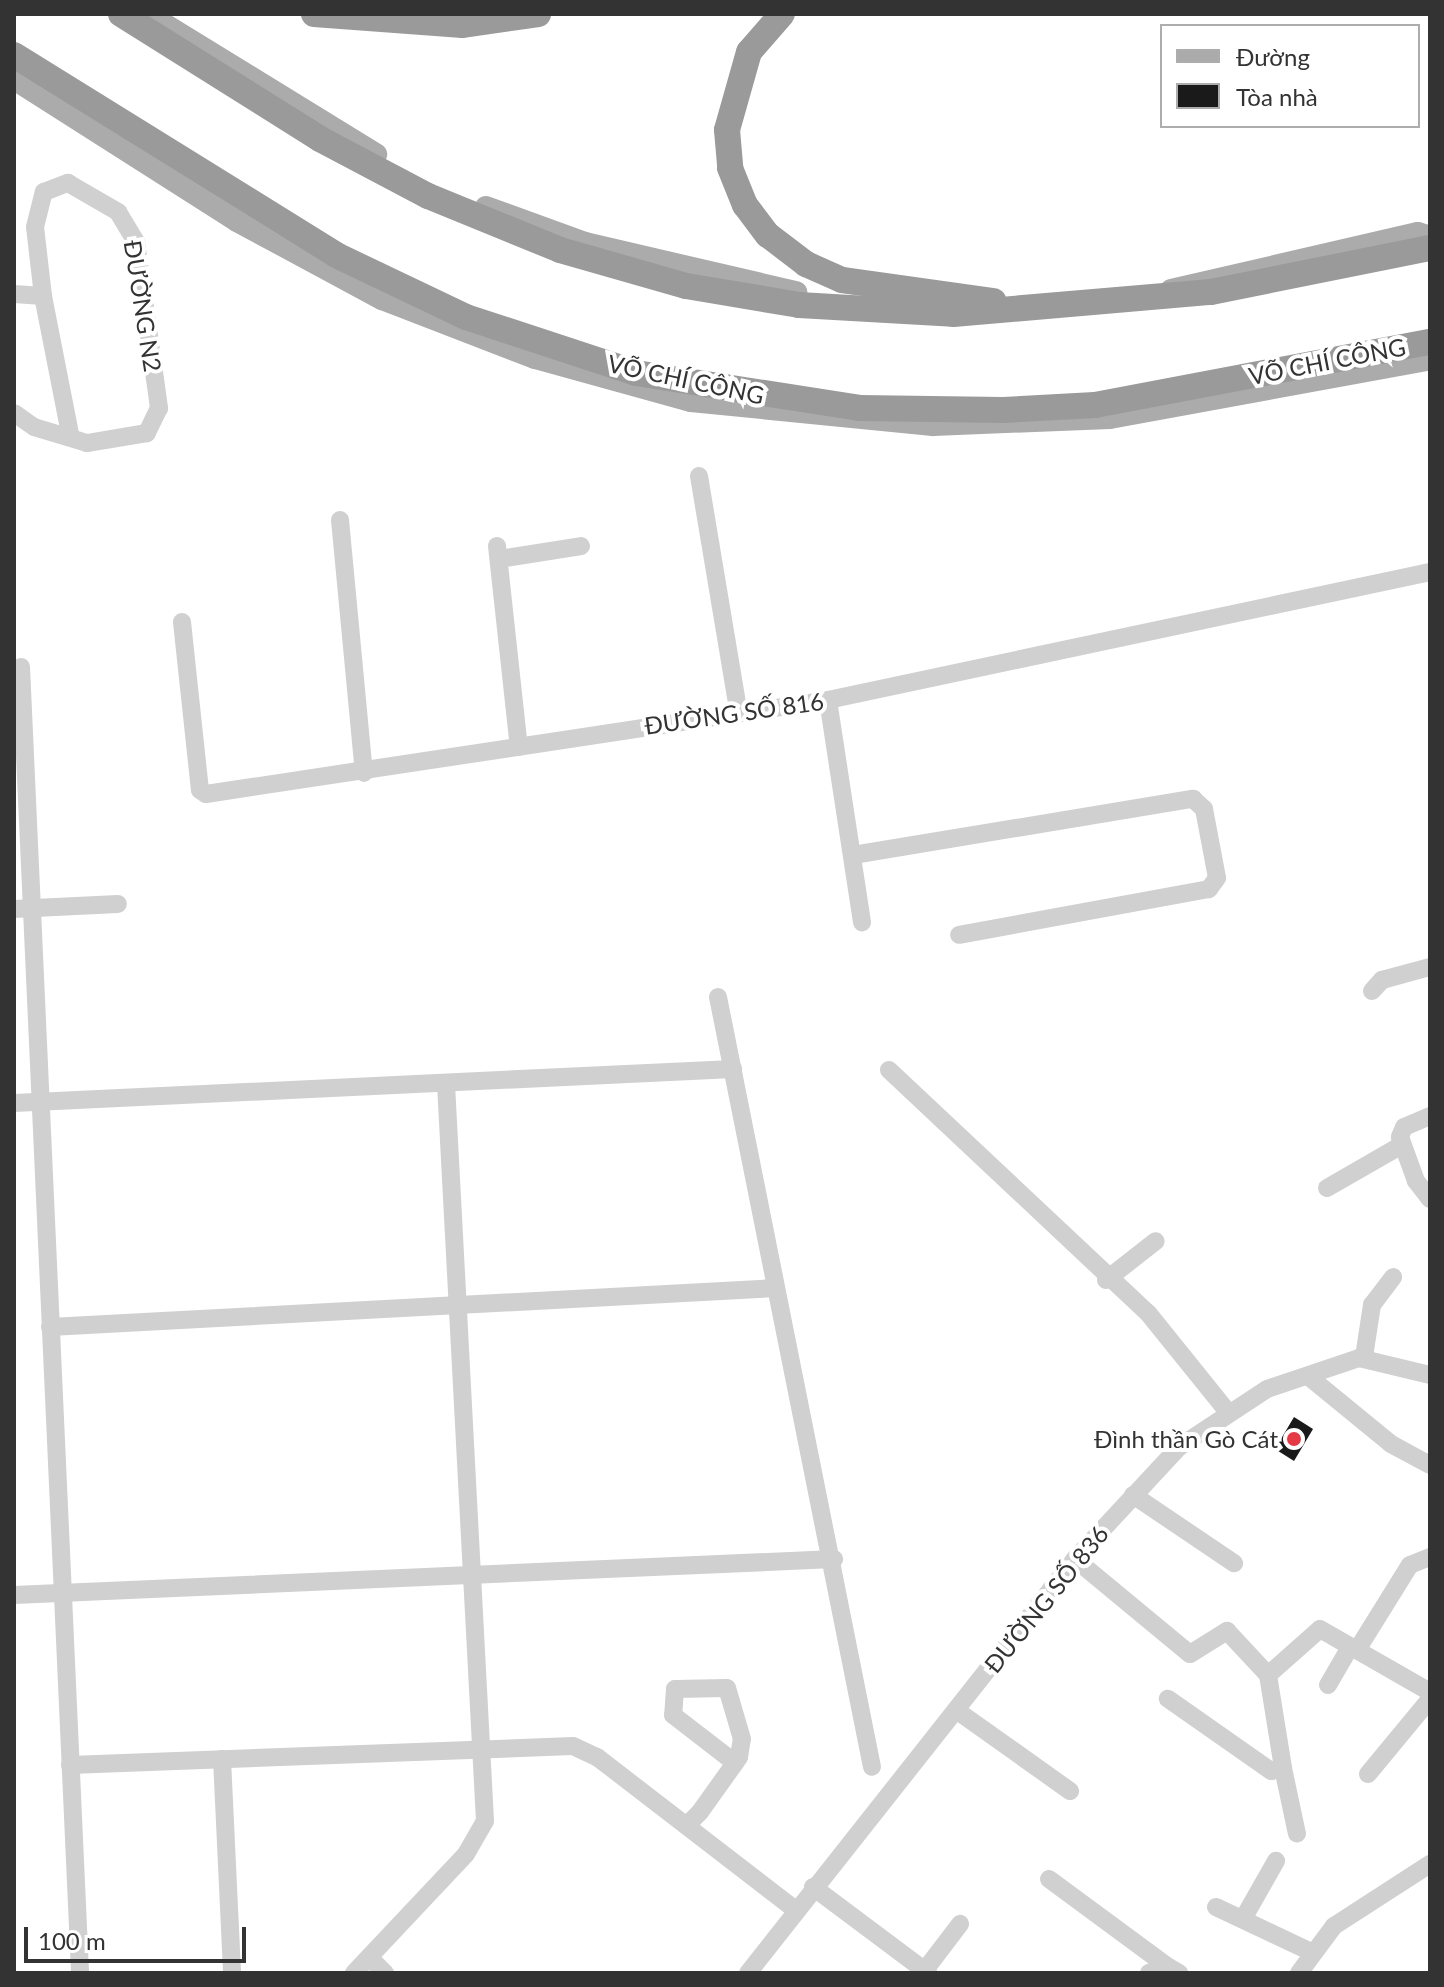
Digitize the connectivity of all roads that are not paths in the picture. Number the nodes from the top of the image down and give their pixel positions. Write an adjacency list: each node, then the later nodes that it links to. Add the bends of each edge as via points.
1 (121, 14): 12 (highway, via 320,139 428,196 560,250 686,286 799,305 953,314)
2 (148, 14): 12 (main road, via 386,160 455,195 585,243 792,291)
3 (314, 14): 4 (highway, via 463,25)
4 (538, 14)
5 (782, 14): 12 (highway, via 749,52 727,130 730,168 745,205 768,235 806,264 842,280 973,296)
6 (14, 55): 8 (highway, VÕ CHÍ CÔNG)
7 (14, 79): 8 (main road, VÕ CHÍ CÔNG)
8 (242, 212): 16 (highway, VÕ CHÍ CÔNG, via 332,263 466,317 636,373 859,408)
9 (1426, 247): 12 (highway, via 1211,292)
10 (14, 294): 11 (street)
11 (43, 296): 17 (street); 17 (street, ĐƯỜNG N2, via 36,205 56,183 68,183 128,223 159,408 147,433 87,443)
12 (1012, 309)
13 (1430, 342): 16 (highway, VÕ CHÍ CÔNG)
14 (1430, 359): 16 (main road, VÕ CHÍ CÔNG, via 1171,410)
15 (14, 413): 17 (street, ĐƯỜNG N2, via 34,427)
16 (1038, 415)
17 (70, 434)
18 (699, 476): 25 (street)
19 (340, 520): 27 (street)
20 (581, 546): 26 (street, via 498,552)
21 (1430, 572): 24 (street, ĐƯỜNG SỐ 816)
22 (182, 622): 27 (street, ĐƯỜNG SỐ 816, via 202,793)
23 (21, 667): 30 (street)
24 (828, 700): 25 (street, ĐƯỜNG SỐ 816); 28 (street)
25 (738, 709): 26 (street, ĐƯỜNG SỐ 816)
26 (519, 747): 27 (street, ĐƯỜNG SỐ 816)
27 (364, 773)
28 (853, 855): 31 (street); 32 (street, via 1193,799 1204,809 1217,878 1209,889)
29 (118, 904): 30 (street)
30 (22, 909): 39 (street)
31 (862, 922)
32 (959, 935)
33 (1430, 967): 34 (street, via 1382,980)
34 (1372, 991)
35 (718, 997): 36 (street)
36 (733, 1069): 38 (street); 48 (street)
37 (889, 1070): 47 (street)
38 (446, 1085): 39 (street); 49 (street)
39 (40, 1102): 40 (street); 50 (street)
40 (14, 1103)
41 (1430, 1116): 42 (street, via 1404,1127)
42 (1400, 1146): 43 (street); 44 (street)
43 (1327, 1188)
44 (1430, 1199)
45 (1156, 1241): 47 (street)
46 (1393, 1277): 51 (street, via 1372,1305)
47 (1106, 1280): 54 (street, via 1148,1313)
48 (776, 1288): 49 (street); 58 (street)
49 (457, 1307): 50 (street); 61 (street)
50 (50, 1327): 62 (street)
51 (1364, 1357): 52 (street); 53 (street, ĐƯỜNG SỐ 836)
52 (1430, 1375)
53 (1308, 1376): 54 (street, ĐƯỜNG SỐ 836); 55 (street, via 1391,1444)
54 (1227, 1411): 56 (street, ĐƯỜNG SỐ 836)
55 (1430, 1465)
56 (1133, 1495): 59 (street, ĐƯỜNG SỐ 836); 60 (street)
57 (1430, 1557): 64 (street, via 1410,1565)
58 (834, 1559): 61 (street); 75 (street)
59 (1075, 1559): 65 (street, via 1190,1654 1199,1653 1222,1628); 70 (street, ĐƯỜNG SỐ 836)
60 (1234, 1563)
61 (471, 1573): 62 (street); 71 (street)
62 (62, 1593): 63 (street); 74 (street)
63 (14, 1595)
64 (1354, 1649): 65 (street, via 1316,1629); 66 (street); 67 (street)
65 (1268, 1675): 76 (street)
66 (1328, 1685)
67 (1430, 1692)
68 (1168, 1699): 76 (street, via 1271,1771)
69 (1430, 1699): 77 (street)
70 (956, 1710): 78 (street); 84 (street, ĐƯỜNG SỐ 836)
71 (483, 1749): 72 (street); 79 (street, via 573,1746); 90 (street, via 482,1833)
72 (222, 1759): 74 (street); 94 (street)
73 (735, 1763): 73 (street, via 742,1746 732,1692 720,1687 675,1689 673,1715); 79 (street)
74 (70, 1765): 93 (street)
75 (872, 1767)
76 (1283, 1768): 80 (street)
77 (1368, 1774)
78 (1070, 1791)
79 (687, 1825): 86 (street)
80 (1297, 1834)
81 (1276, 1861): 87 (street)
82 (1430, 1864): 89 (street, via 1334,1926)
83 (1049, 1879): 91 (street)
84 (813, 1887): 86 (street, ĐƯỜNG SỐ 836); 92 (street)
85 (1216, 1907): 87 (street)
86 (796, 1910): 97 (street, ĐƯỜNG SỐ 836)
87 (1243, 1919): 89 (street)
88 (960, 1924): 92 (street)
89 (1311, 1952): 99 (street)
90 (369, 1957): 95 (street); 96 (street)
91 (1173, 1969): 98 (street)
92 (927, 1972)
93 (80, 1973)
94 (232, 1973)
95 (354, 1973)
96 (385, 1973)
97 (748, 1973)
98 (1149, 1973)
99 (1299, 1973)

